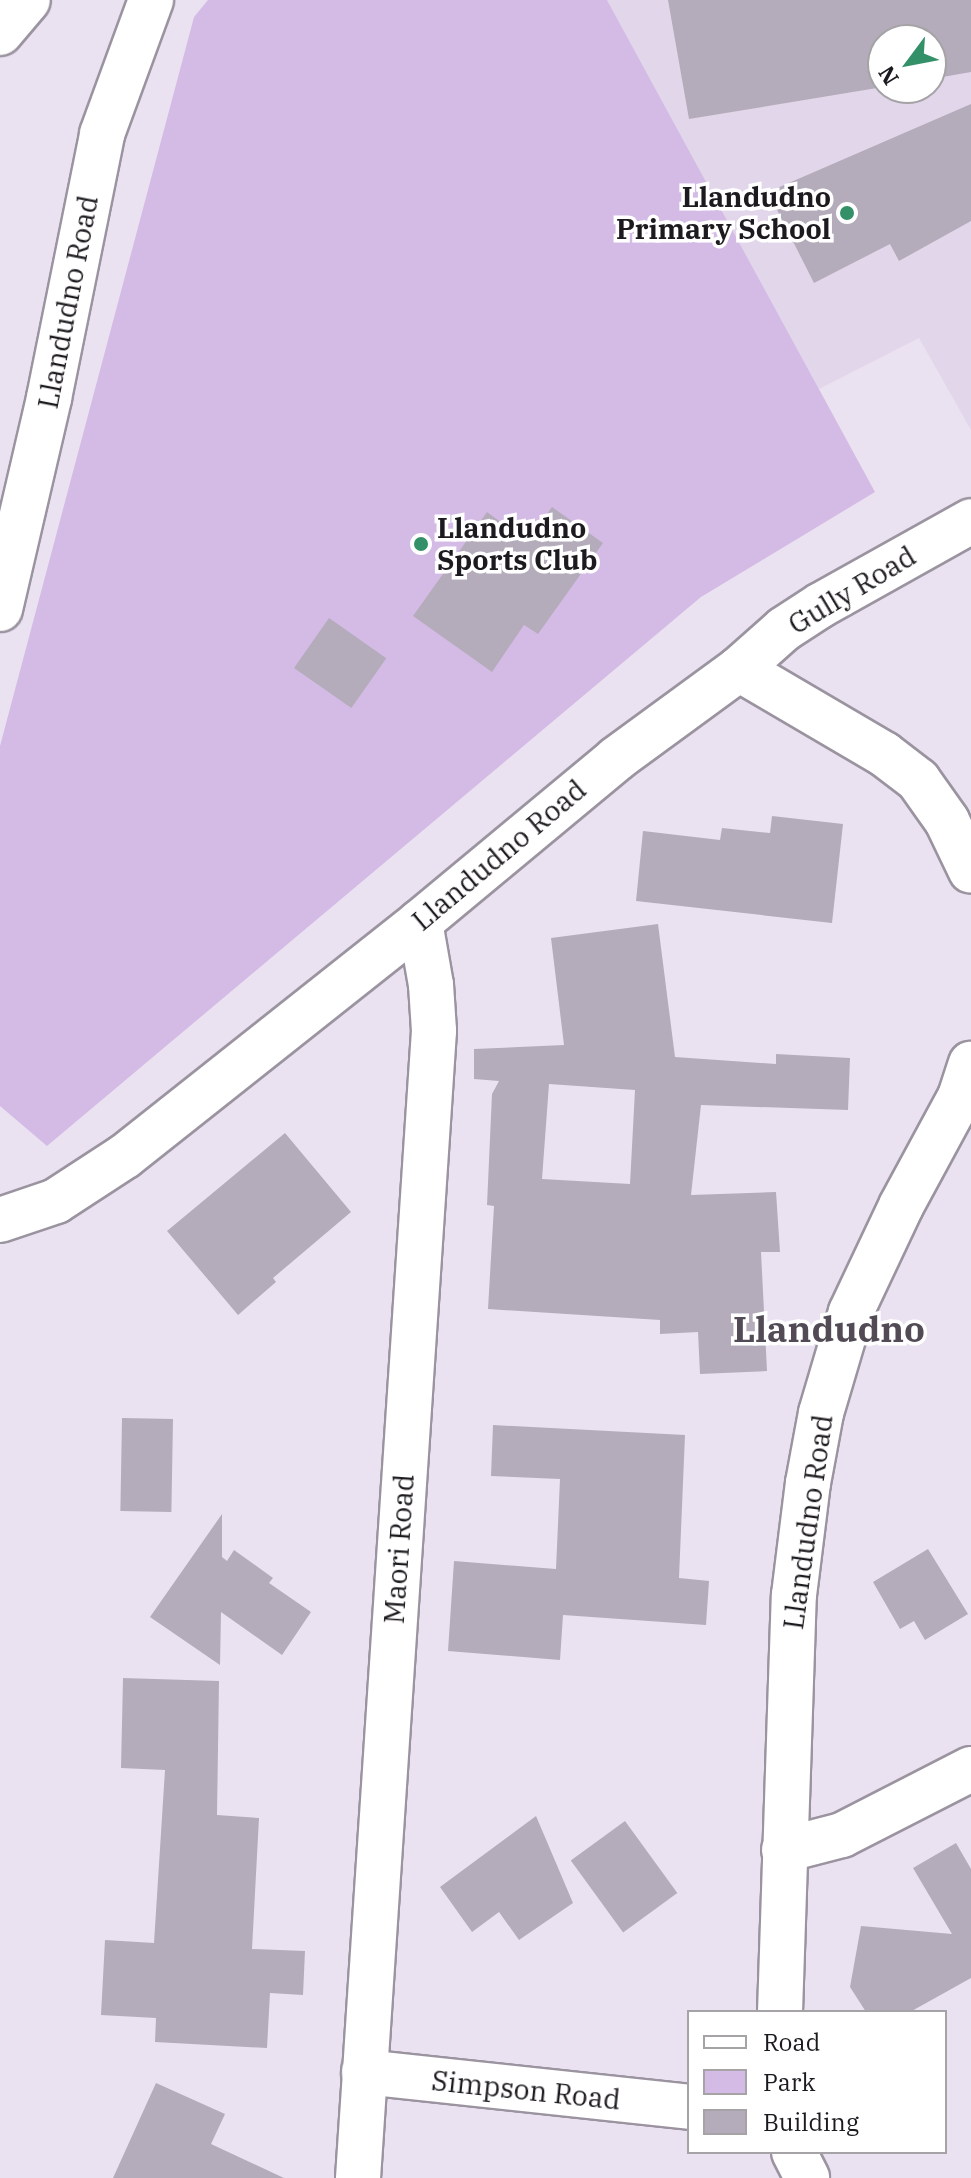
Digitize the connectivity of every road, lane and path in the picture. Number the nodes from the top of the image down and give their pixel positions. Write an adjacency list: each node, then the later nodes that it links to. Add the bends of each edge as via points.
1 (28, 0): 3 (street)
2 (151, 0): 5 (street, Llandudno Road, via 102,134)
3 (0, 33)
4 (971, 521): 6 (street, Gully Road, via 821,605)
5 (0, 609)
6 (739, 669): 7 (street, via 884,754 918,780 947,821); 8 (street, Llandudno Road, via 616,759)
7 (971, 871)
8 (420, 922): 10 (street, Llandudno Road, via 114,1164 56,1201); 14 (street, Maori Road, via 434,1031)
9 (967, 1087): 12 (street, Llandudno Road, via 901,1206 851,1312 821,1413 794,1595)
10 (0, 1220)
11 (971, 1769): 12 (street, via 842,1835)
12 (784, 1850): 13 (street, Llandudno Road)
13 (780, 2010)
14 (364, 2072): 15 (street, Simpson Road); 17 (street, Maori Road)
15 (687, 2107)
16 (795, 2154): 18 (street)
17 (358, 2178)
18 (807, 2178)

